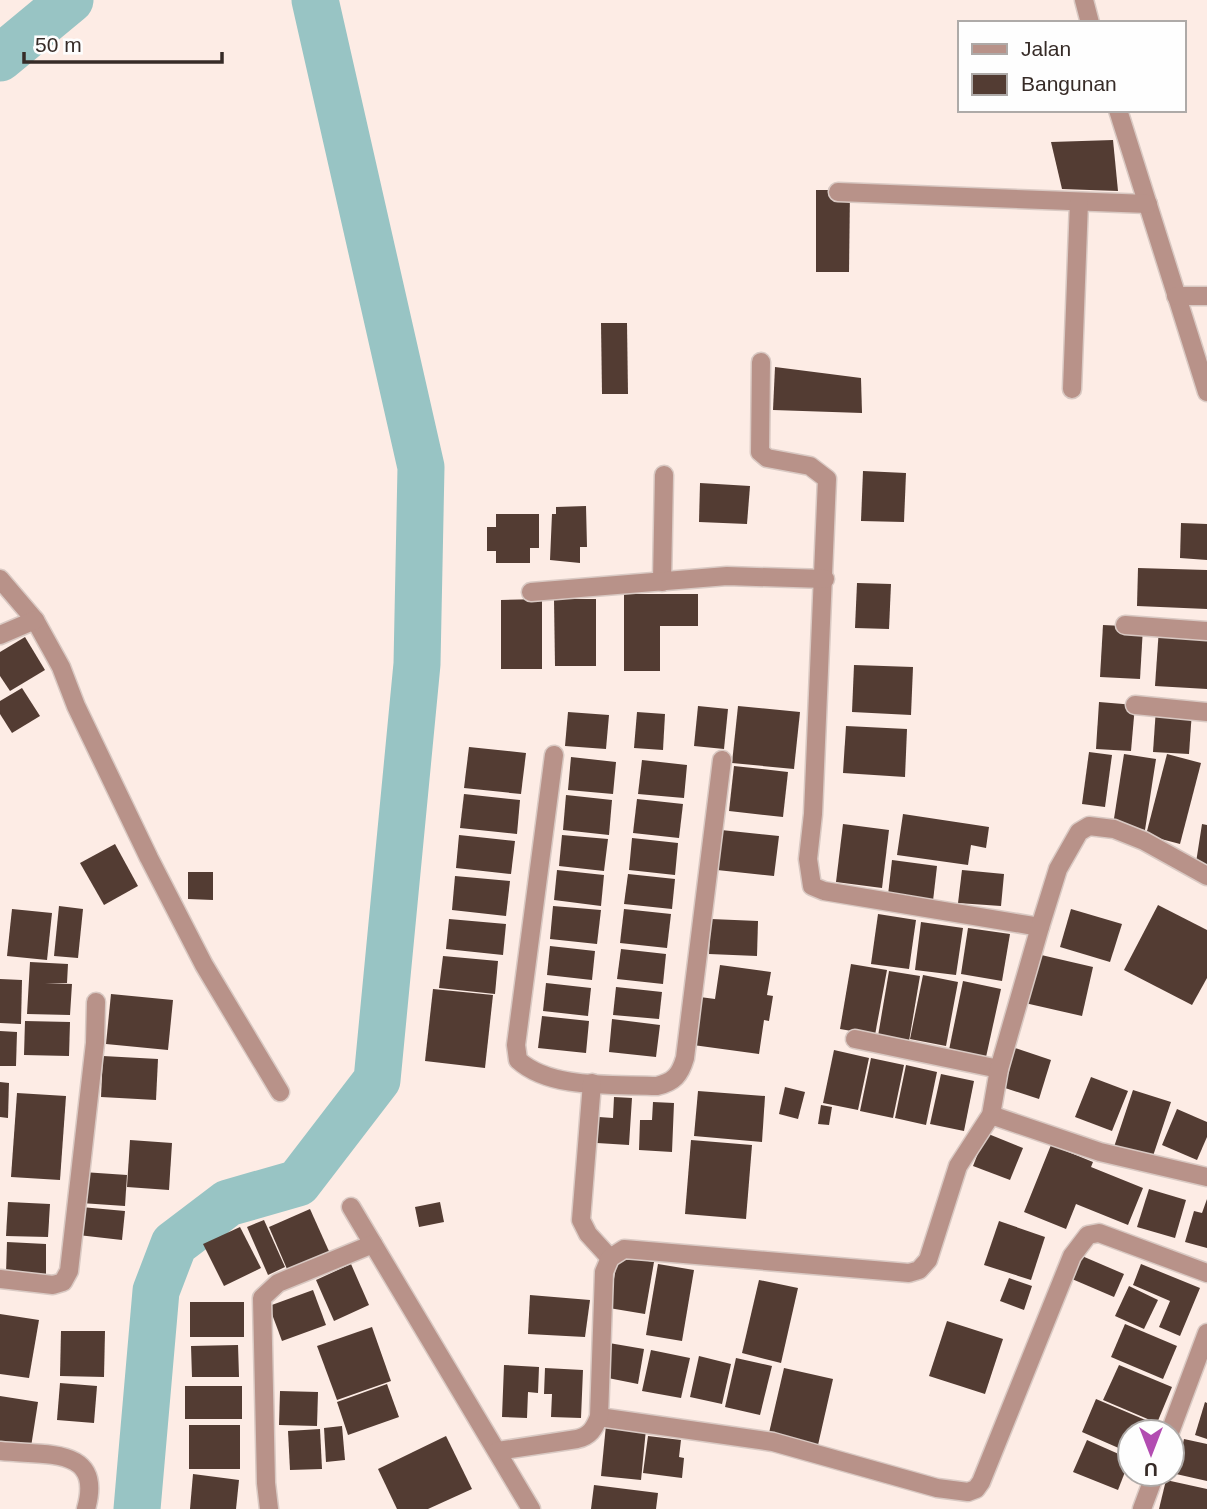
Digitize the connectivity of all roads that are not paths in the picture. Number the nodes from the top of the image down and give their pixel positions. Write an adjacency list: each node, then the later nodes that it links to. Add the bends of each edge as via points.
1 (1083, 0): 2 (street)
2 (1089, 21)
3 (1119, 112): 6 (street)
4 (838, 192): 5 (street)
5 (1079, 202): 6 (street); 10 (street)
6 (1148, 204): 7 (street)
7 (1177, 296): 8 (street); 11 (street)
8 (1207, 296)
9 (761, 362): 14 (street, via 761,452 767,458 810,466 827,479)
10 (1072, 389)
11 (1207, 392)
12 (664, 475): 15 (street)
13 (0, 579): 17 (street)
14 (825, 579): 15 (street, via 727,576); 26 (street, via 808,859 813,886)
15 (662, 582): 16 (street)
16 (531, 593)
17 (35, 620): 20 (street); 31 (street, via 192,942)
18 (1125, 625): 19 (street)
19 (1207, 631)
20 (0, 635)
21 (1135, 705): 22 (street)
22 (1207, 712)
23 (554, 755): 30 (street, via 516,1045 518,1060 529,1070)
24 (722, 760): 30 (street, via 681,1072 671,1082 657,1086)
25 (1207, 876): 26 (street, via 1144,841 1114,829 1089,826 1079,832 1058,869)
26 (1040, 927): 29 (street)
27 (96, 1002): 38 (street, via 69,1271 63,1282 52,1285)
28 (855, 1040): 29 (street)
29 (999, 1069): 32 (street)
30 (592, 1083): 36 (street, via 581,1220)
31 (280, 1092)
32 (991, 1115): 33 (street, via 1100,1152); 36 (street, via 958,1166 928,1260 919,1270 909,1273 639,1249 624,1249)
33 (1207, 1177)
34 (351, 1206): 35 (street)
35 (373, 1244): 43 (street); 46 (street, via 278,1283 262,1298)
36 (610, 1258): 40 (street, via 602,1287)
37 (1207, 1273): 40 (street, via 1099,1233 1088,1235 1072,1256 981,1482 968,1492 937,1488 773,1442)
38 (0, 1279)
39 (1207, 1333): 41 (street)
40 (599, 1417): 43 (street, via 586,1437)
41 (1175, 1418)
42 (0, 1451): 45 (street, via 70,1459 85,1466 90,1478)
43 (498, 1451): 47 (street)
44 (1150, 1488): 48 (street)
45 (86, 1509)
46 (269, 1509)
47 (531, 1509)
48 (1142, 1509)

